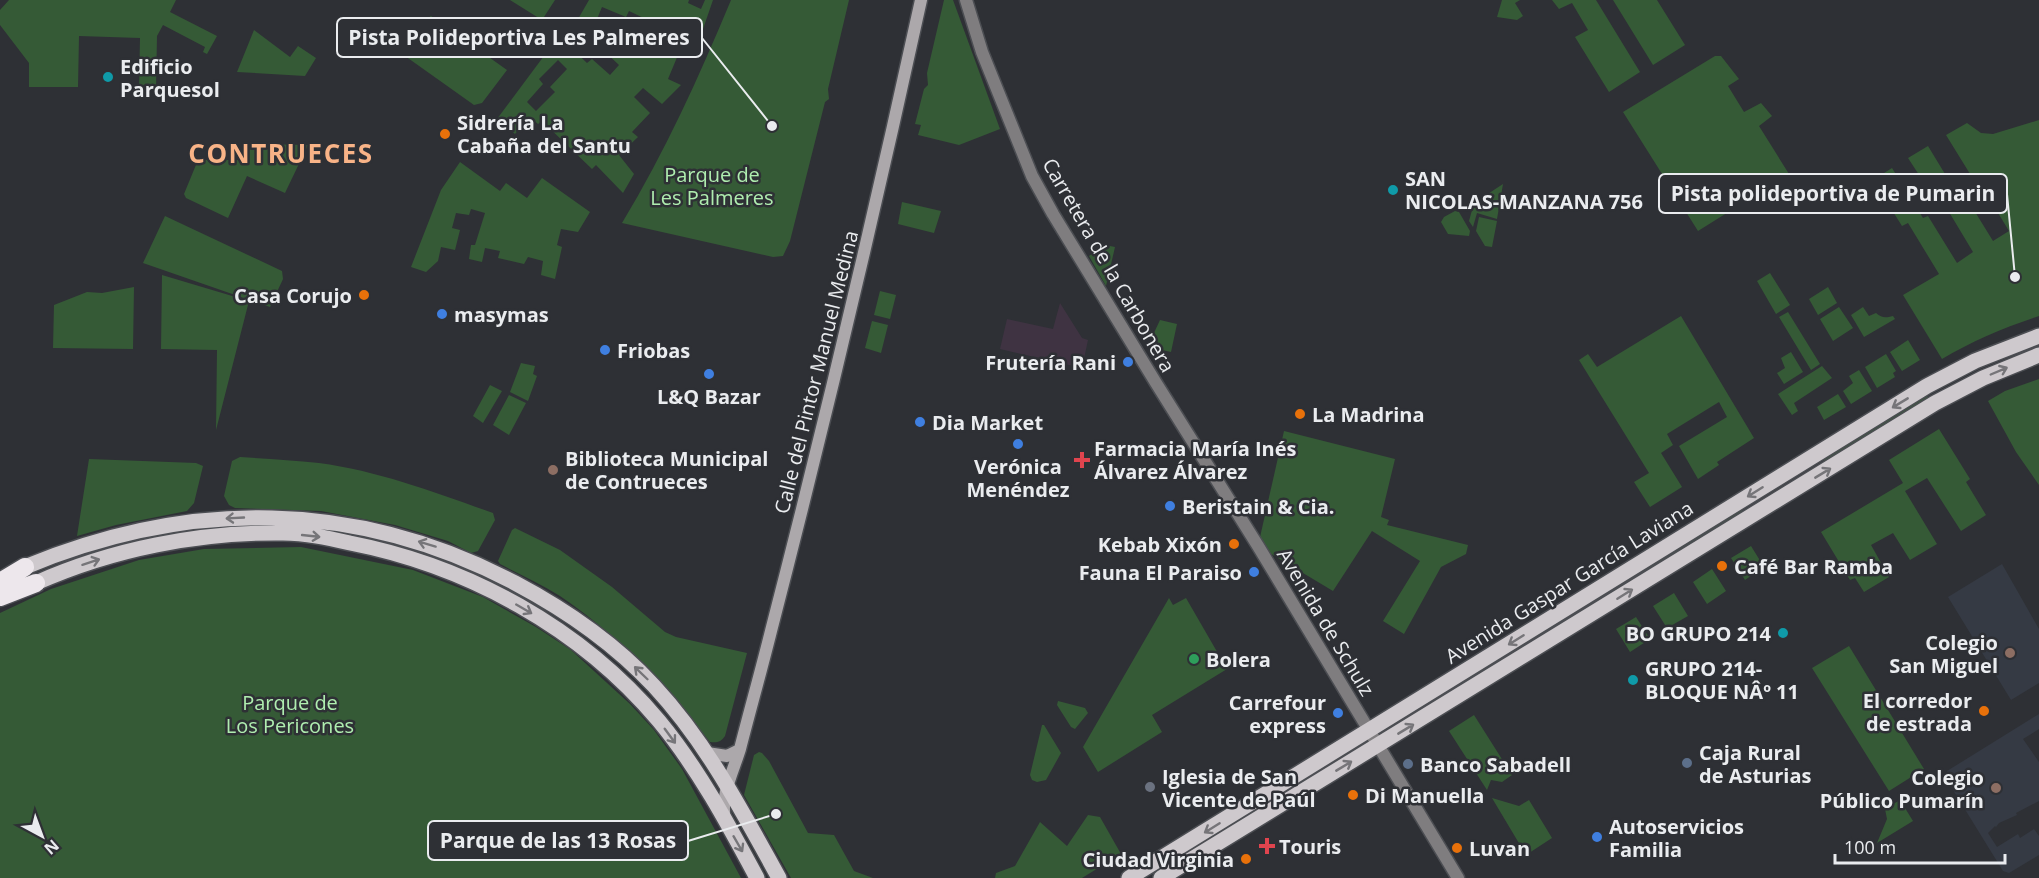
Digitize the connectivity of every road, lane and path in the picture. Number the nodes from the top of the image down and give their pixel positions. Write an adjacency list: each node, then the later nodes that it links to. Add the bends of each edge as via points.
1 (921, 0): 14 (main road, Calle del Pintor Manuel Medina, via 837,373)
2 (966, 0): 5 (street, Carretera de la Carbonera, via 982,52 1032,176 1155,384)
3 (2039, 336): 12 (main road, Avenida Gaspar García Laviana, one-way to 12, via 1975,361 1927,386)
4 (2039, 355): 13 (main road, Avenida Gaspar García Laviana, one-way to 4, via 1935,403)
5 (1250, 533): 12 (street, Avenida de Schulz)
6 (25, 567): 7 (main road); 8 (highway); 15 (main road, one-way to 6, via 654,686 616,650 565,612 481,565 392,534 327,521 206,519 91,542)
7 (0, 574)
8 (0, 582)
9 (36, 583): 10 (highway); 11 (main road); 17 (main road, one-way to 17, via 97,560 221,536 285,533 386,550 473,581 529,611 576,643 614,674 658,720 695,770)
10 (0, 597)
11 (0, 605)
12 (1369, 731): 13 (street, Avenida de Schulz); 20 (main road, Avenida Gaspar García Laviana, one-way to 20)
13 (1378, 746): 21 (main road, Avenida Gaspar García Laviana, one-way to 13); 22 (street)
14 (739, 750): 15 (main road, via 727,756); 16 (main road, Calle del Pintor Manuel Medina)
15 (707, 753): 16 (main road)
16 (728, 786): 17 (main road, Calle del Pintor Manuel Medina, via 723,811); 19 (main road)
17 (726, 824): 18 (main road, one-way to 18)
18 (757, 878)
19 (779, 878)
20 (1129, 878)
21 (1161, 878)
22 (1458, 878)

